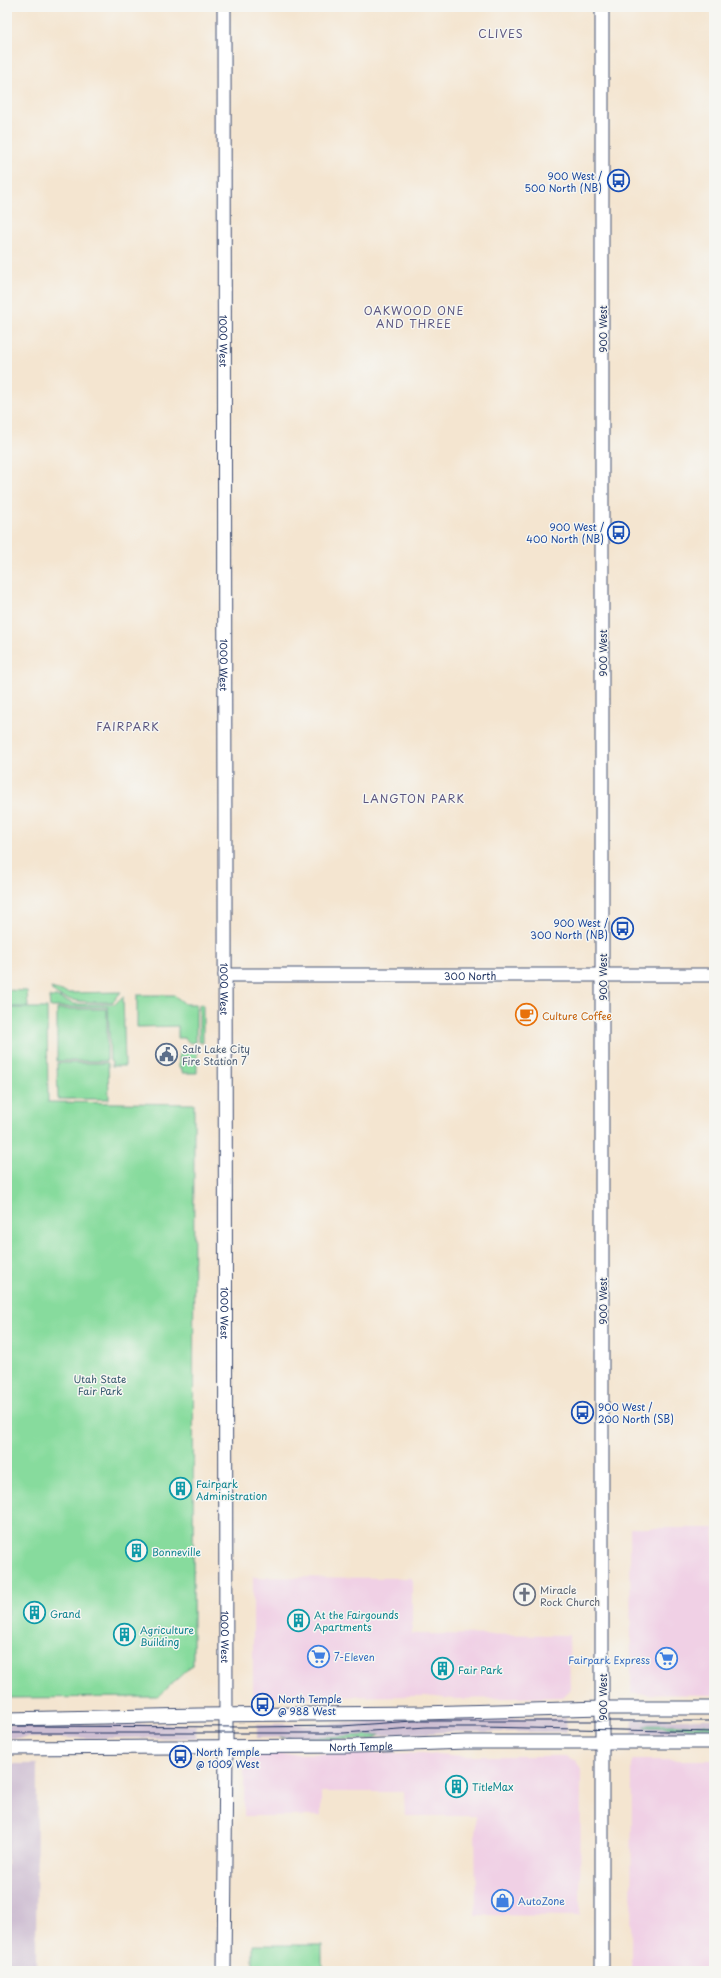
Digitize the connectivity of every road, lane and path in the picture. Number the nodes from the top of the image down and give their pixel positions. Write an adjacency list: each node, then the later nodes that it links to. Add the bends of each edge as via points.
1 (224, 7): 3 (main road, 1000 West)
2 (602, 7): 4 (main road, 900 West)
3 (226, 974): 4 (main road, 300 North); 8 (main road, 1000 West)
4 (602, 975): 5 (main road, 300 North); 6 (main road, 900 West)
5 (714, 975)
6 (602, 1708): 7 (main road); 8 (main road); 11 (main road, 900 West)
7 (714, 1708)
8 (226, 1714): 9 (main road); 12 (main road, 1000 West)
9 (7, 1719)
10 (714, 1742): 11 (main road, North Temple)
11 (602, 1743): 12 (main road, North Temple, via 445,1742 385,1746); 15 (main road, 900 West)
12 (226, 1747): 13 (main road, North Temple); 14 (main road, 1000 West)
13 (7, 1748)
14 (224, 1971)
15 (602, 1971)

